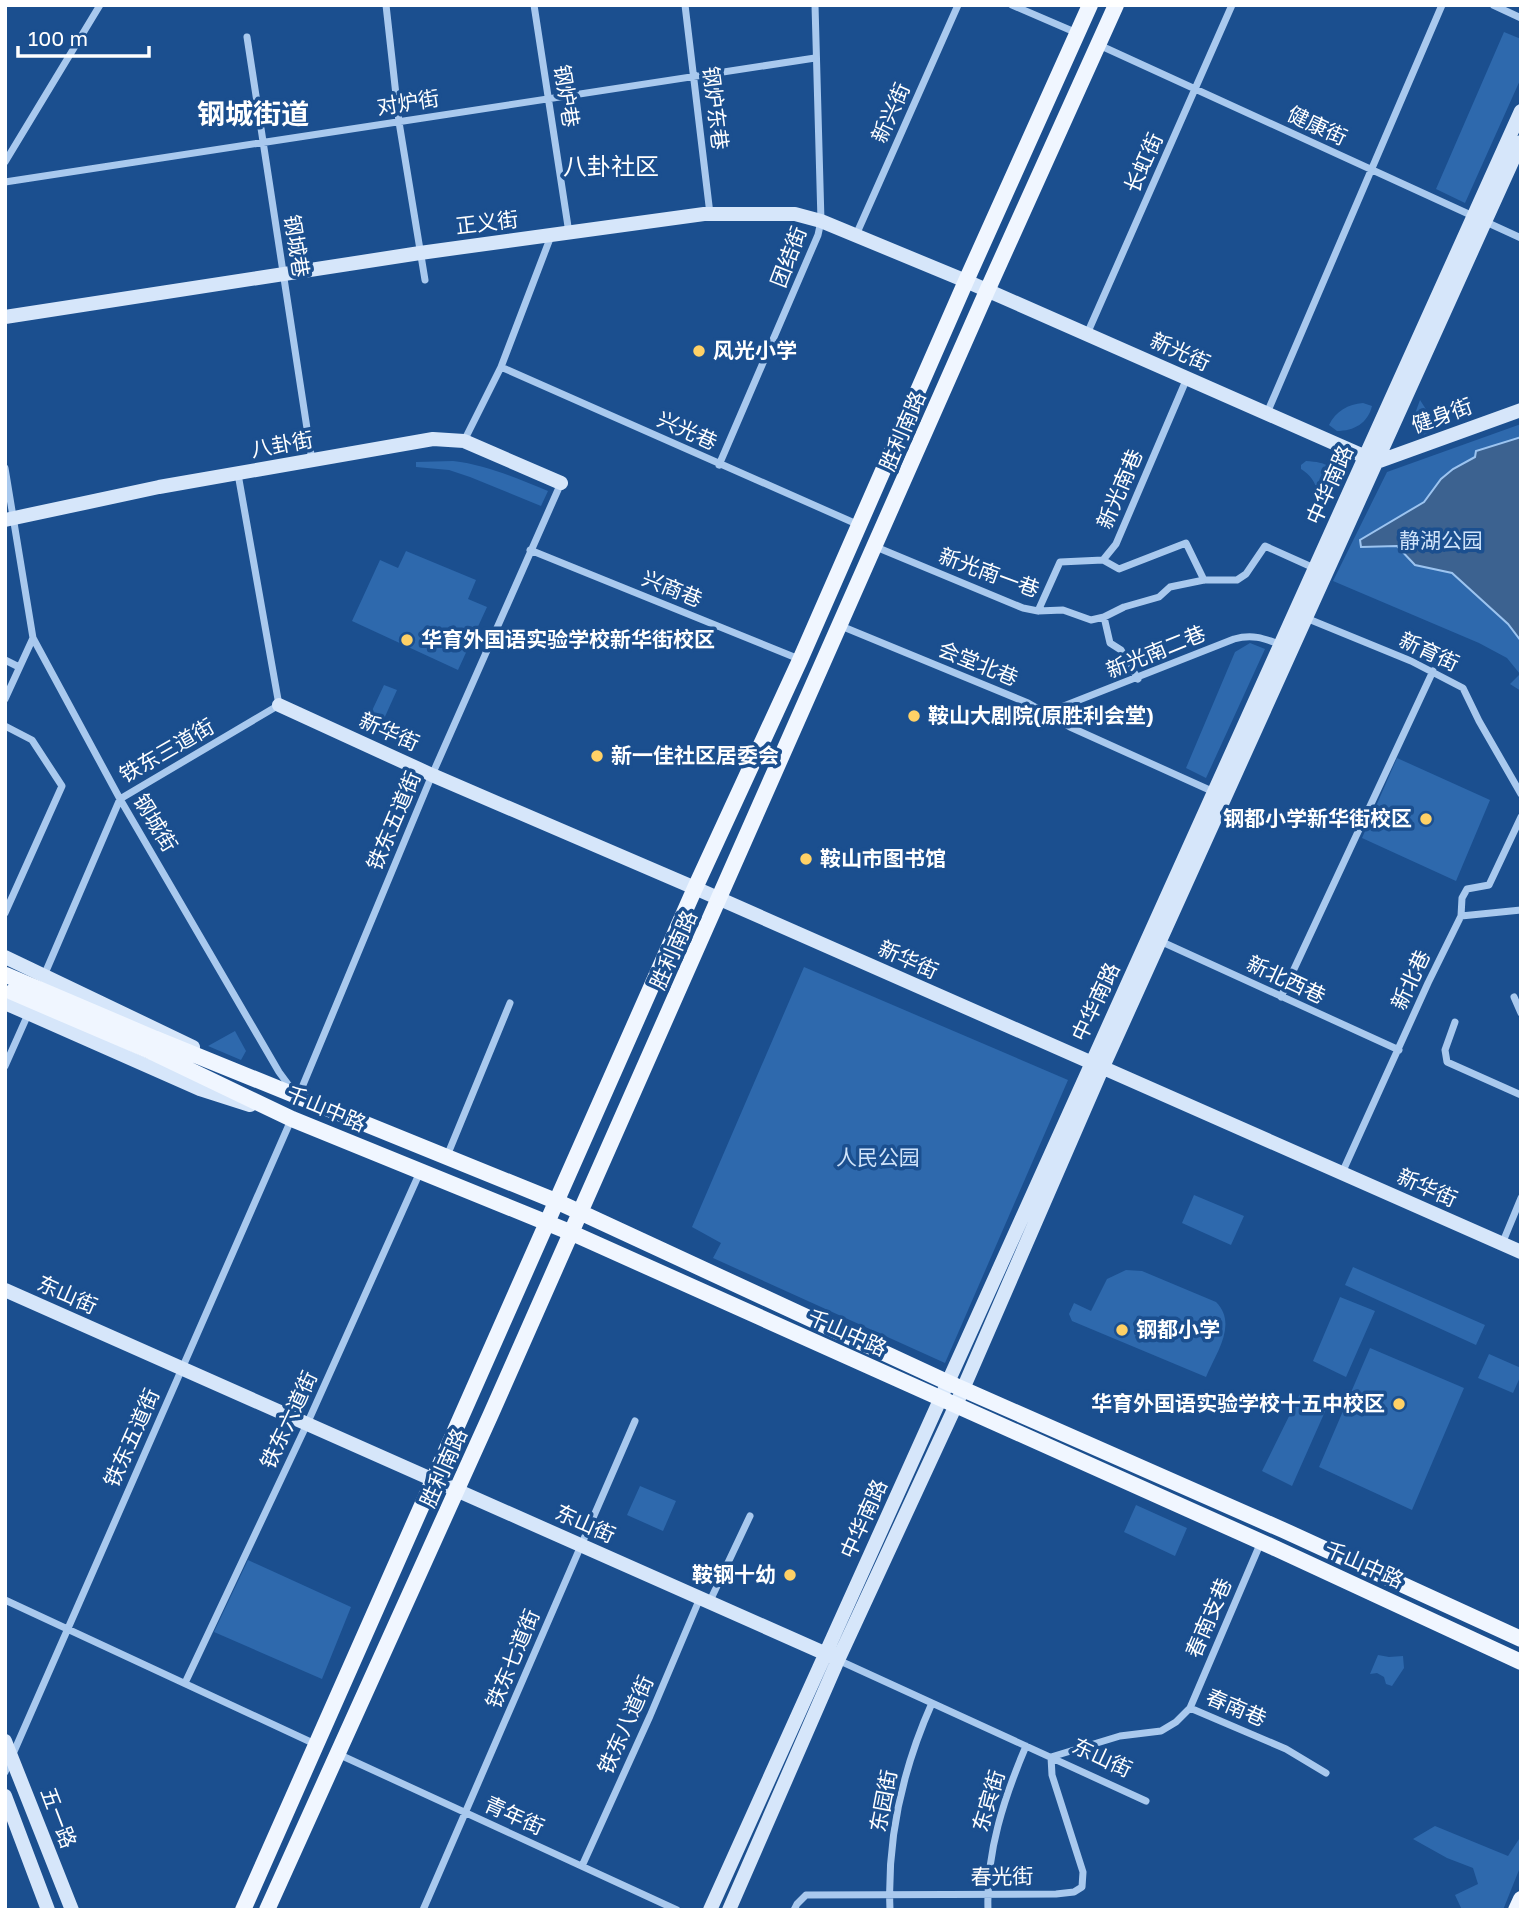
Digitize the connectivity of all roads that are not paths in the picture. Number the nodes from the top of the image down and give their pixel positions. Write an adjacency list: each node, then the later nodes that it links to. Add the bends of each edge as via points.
1 (100, 5): 25 (street)
2 (386, 5): 22 (street)
3 (534, 5): 20 (street, 钢炉巷)
4 (685, 5): 18 (street, 钢炉东巷)
5 (815, 5): 17 (street, 团结街)
6 (958, 5): 32 (street, 新兴街)
7 (1012, 5): 14 (street)
8 (1090, 5): 14 (main road, 胜利南路)
9 (1116, 5): 16 (main road, 胜利南路)
10 (1233, 5): 19 (street, 长虹街)
11 (1442, 5): 26 (street)
12 (1493, 5): 13 (street)
13 (1521, 18)
14 (1077, 33): 38 (main road, 胜利南路)
15 (247, 37): 24 (street, 钢城巷)
16 (1099, 45): 19 (street, 健康街); 39 (main road, 胜利南路)
17 (815, 58): 18 (street, 对炉街); 30 (street, 团结街)
18 (694, 77): 20 (street, 对炉街); 28 (street, 钢炉东巷)
19 (1195, 89): 26 (street, 健康街); 41 (street, 长虹街)
20 (549, 99): 22 (street, 对炉街); 31 (street, 钢炉巷)
21 (1521, 111): 29 (main road, 中华南路)
22 (399, 122): 24 (street, 对炉街); 35 (street)
23 (1521, 142): 29 (main road, 中华南路)
24 (262, 143): 27 (street, 对炉街); 36 (street, 钢城巷)
25 (5, 162)
26 (1370, 170): 29 (street, 健康街); 45 (street)
27 (5, 182)
28 (710, 214): 30 (main road, 正义街, via 782,213); 31 (main road, 正义街)
29 (1478, 220): 34 (street, 健康街); 47 (main road, 中华南路); 47 (main road, 中华南路, via 1392,428)
30 (821, 221): 32 (main road, 正义街); 49 (street, 团结街, via 814,248)
31 (569, 233): 33 (main road, 正义街)
32 (855, 235): 38 (main road, 正义街)
33 (551, 236): 35 (main road, 正义街); 42 (street)
34 (1521, 238)
35 (420, 253): 36 (main road, 正义街); 37 (street)
36 (283, 274): 40 (main road, 正义街); 48 (street, 钢城巷)
37 (425, 281)
38 (965, 281): 39 (main road, 新光街); 54 (main road, 胜利南路)
39 (987, 291): 41 (main road, 新光街); 55 (main road, 胜利南路)
40 (5, 317)
41 (1087, 334): 43 (main road, 新光街)
42 (501, 368): 46 (street); 49 (street, 兴光巷)
43 (1187, 378): 45 (main road, 新光街); 57 (street, 新光南巷, via 1116,544)
44 (1521, 410): 47 (main road, 健身街)
45 (1267, 413): 47 (main road, 新光街)
46 (464, 441): 48 (main road, 八卦街, via 433,439); 52 (main road, 八卦街)
47 (1371, 459): 58 (main road, 中华南路); 62 (main road)
48 (312, 461): 51 (main road, 八卦街)
49 (719, 465): 54 (street, 兴光巷)
50 (5, 468): 53 (street, 钢城街)
51 (237, 474): 53 (main road, 八卦街); 72 (street)
52 (561, 483): 56 (street, 铁东五道街)
53 (9, 519): 64 (street, 钢城街)
54 (859, 525): 67 (main road, 胜利南路)
55 (876, 547): 60 (street, 新光南一巷); 63 (main road, 胜利南路)
56 (530, 550): 67 (street, 兴商巷); 75 (street, 铁东五道街)
57 (1103, 560): 59 (street, via 1119,569 1186,543); 60 (street, 新光南巷, via 1060,562)
58 (1314, 568): 59 (street, via 1265,545 1237,580); 65 (main road, 中华南路)
59 (1204, 580): 61 (street, via 1170,587 1159,597)
60 (1038, 611): 61 (street, 新光南一巷, via 1063,610 1091,620)
61 (1104, 617): 70 (street, via 1111,643 1121,650)
62 (1306, 618): 69 (street, 新育街); 85 (main road)
63 (841, 626): 73 (street, 会堂北巷); 81 (main road, 胜利南路)
64 (33, 638): 68 (street); 78 (street, 钢城街)
65 (1279, 644): 70 (street, 新光南二巷, via 1247,636); 76 (main road, 中华南路)
66 (5, 660): 68 (street)
67 (800, 660): 80 (main road, 胜利南路)
68 (19, 667): 71 (street)
69 (1433, 671): 77 (street, 新育街, via 1463,688); 90 (street)
70 (1138, 679): 73 (street, 新光南二巷)
71 (5, 699)
72 (279, 705): 75 (main road, 新华街); 78 (street, 铁东三道街)
73 (1046, 713): 76 (street, 会堂北巷)
74 (5, 726): 83 (street, via 32,740 62,786)
75 (432, 775): 80 (main road, 新华街); 101 (street, 铁东五道街)
76 (1214, 792): 99 (main road, 中华南路)
77 (1521, 794)
78 (120, 799): 88 (street, 铁东三道街); 101 (street, 钢城街)
79 (1521, 817): 84 (street, 新北巷, via 1489,886 1467,890 1462,898)
80 (695, 888): 81 (main road, 新华街); 107 (main road, 胜利南路)
81 (720, 899): 99 (main road, 新华街); 108 (main road, 胜利南路)
82 (1521, 910): 84 (street)
83 (5, 914)
84 (1461, 916): 97 (street, 新北巷)
85 (1160, 941): 90 (street, 新北西巷); 99 (main road)
86 (5, 957): 88 (main road)
87 (6, 974): 96 (main road, bridge)
88 (44, 975): 93 (street, 铁东三道街); 101 (main road)
89 (8, 995): 93 (main road); 96 (main road, bridge)
90 (1281, 997): 97 (street, 新北西巷)
91 (1514, 997): 94 (street)
92 (510, 1003): 103 (street)
93 (29, 1012): 98 (street, 铁东三道街); 102 (main road, via 201,1089)
94 (1521, 1013)
95 (1455, 1022): 100 (street, via 1445,1050 1447,1062)
96 (154, 1046): 101 (main road, 千山中路); 102 (main road, 千山中路)
97 (1399, 1050): 105 (street, 新北巷)
98 (5, 1066)
99 (1096, 1066): 105 (main road, 新华街); 115 (main road)
100 (1521, 1095)
101 (298, 1097): 103 (main road, 千山中路)
102 (292, 1119): 104 (main road, 千山中路); 114 (street, 铁东五道街)
103 (447, 1157): 107 (main road, 千山中路)
104 (421, 1170): 109 (main road, 千山中路); 118 (street, 铁东六道街)
105 (1342, 1173): 111 (main road, 新华街)
106 (1521, 1198): 111 (street)
107 (558, 1202): 108 (main road, 千山中路); 109 (main road, 胜利南路)
108 (581, 1212): 110 (main road, 胜利南路); 115 (main road, 千山中路)
109 (548, 1224): 110 (main road, 千山中路); 119 (main road, 胜利南路)
110 (572, 1233): 116 (main road, 千山中路); 120 (main road, 胜利南路)
111 (1502, 1244): 112 (main road, 新华街)
112 (1521, 1252)
113 (5, 1290): 114 (main road, 东山街)
114 (182, 1369): 118 (main road, 东山街); 126 (street, 铁东五道街)
115 (956, 1386): 116 (main road); 127 (main road, 千山中路)
116 (949, 1402): 122 (main road, 千山中路); 128 (main road)
117 (635, 1421): 123 (street, 铁东七道街)
118 (307, 1424): 119 (main road, 东山街); 130 (street, 铁东六道街)
119 (433, 1480): 120 (main road, 东山街); 134 (main road, 胜利南路)
120 (457, 1491): 123 (main road, 东山街); 136 (main road, 胜利南路)
121 (750, 1516): 125 (street, 铁东八道街)
122 (1261, 1542): 129 (main road, 千山中路); 132 (street, 春南支巷)
123 (580, 1545): 125 (main road, 东山街); 143 (street, 铁东七道街)
124 (5, 1600): 126 (street)
125 (704, 1600): 128 (main road, 东山街); 144 (street, 铁东八道街)
126 (67, 1629): 130 (street); 138 (street, 铁东五道街)
127 (1521, 1639)
128 (832, 1657): 131 (street, 东山街); 154 (main road); 155 (main road)
129 (1521, 1661)
130 (184, 1683): 134 (street)
131 (932, 1703): 135 (street, 东山街); 146 (street, 东园街, via 898,1802)
132 (1190, 1708): 137 (street, 春南巷, via 1161,1731 1120,1736); 140 (street, 春南巷, via 1286,1749)
133 (5, 1741): 138 (main road, 五一路)
134 (315, 1744): 150 (main road, 胜利南路)
135 (1026, 1746): 137 (street, 东山街); 145 (street, 东宾街, via 997,1830)
136 (337, 1754): 143 (street, 青年街); 151 (main road, 胜利南路)
137 (1051, 1757): 142 (street, 东山街); 145 (street, 春光街, via 1052,1775 1083,1872 1082,1886 1074,1892)
138 (12, 1758): 139 (street, 铁东五道街); 149 (main road, 五一路)
139 (5, 1772)
140 (1326, 1773)
141 (5, 1796): 148 (main road, 五一路)
142 (1146, 1801)
143 (466, 1813): 144 (street, 青年街); 152 (street, 铁东七道街)
144 (582, 1866): 153 (street, 青年街)
145 (988, 1894): 146 (street, 春光街); 158 (street, 东宾街)
146 (889, 1896): 156 (street, 春光街, via 806,1895); 157 (street, 东园街)
147 (1521, 1899): 159 (main road)
148 (48, 1910)
149 (72, 1910)
150 (243, 1910)
151 (267, 1910)
152 (422, 1910)
153 (677, 1910)
154 (710, 1910)
155 (729, 1910)
156 (794, 1910)
157 (890, 1910)
158 (988, 1910)
159 (1516, 1910)

